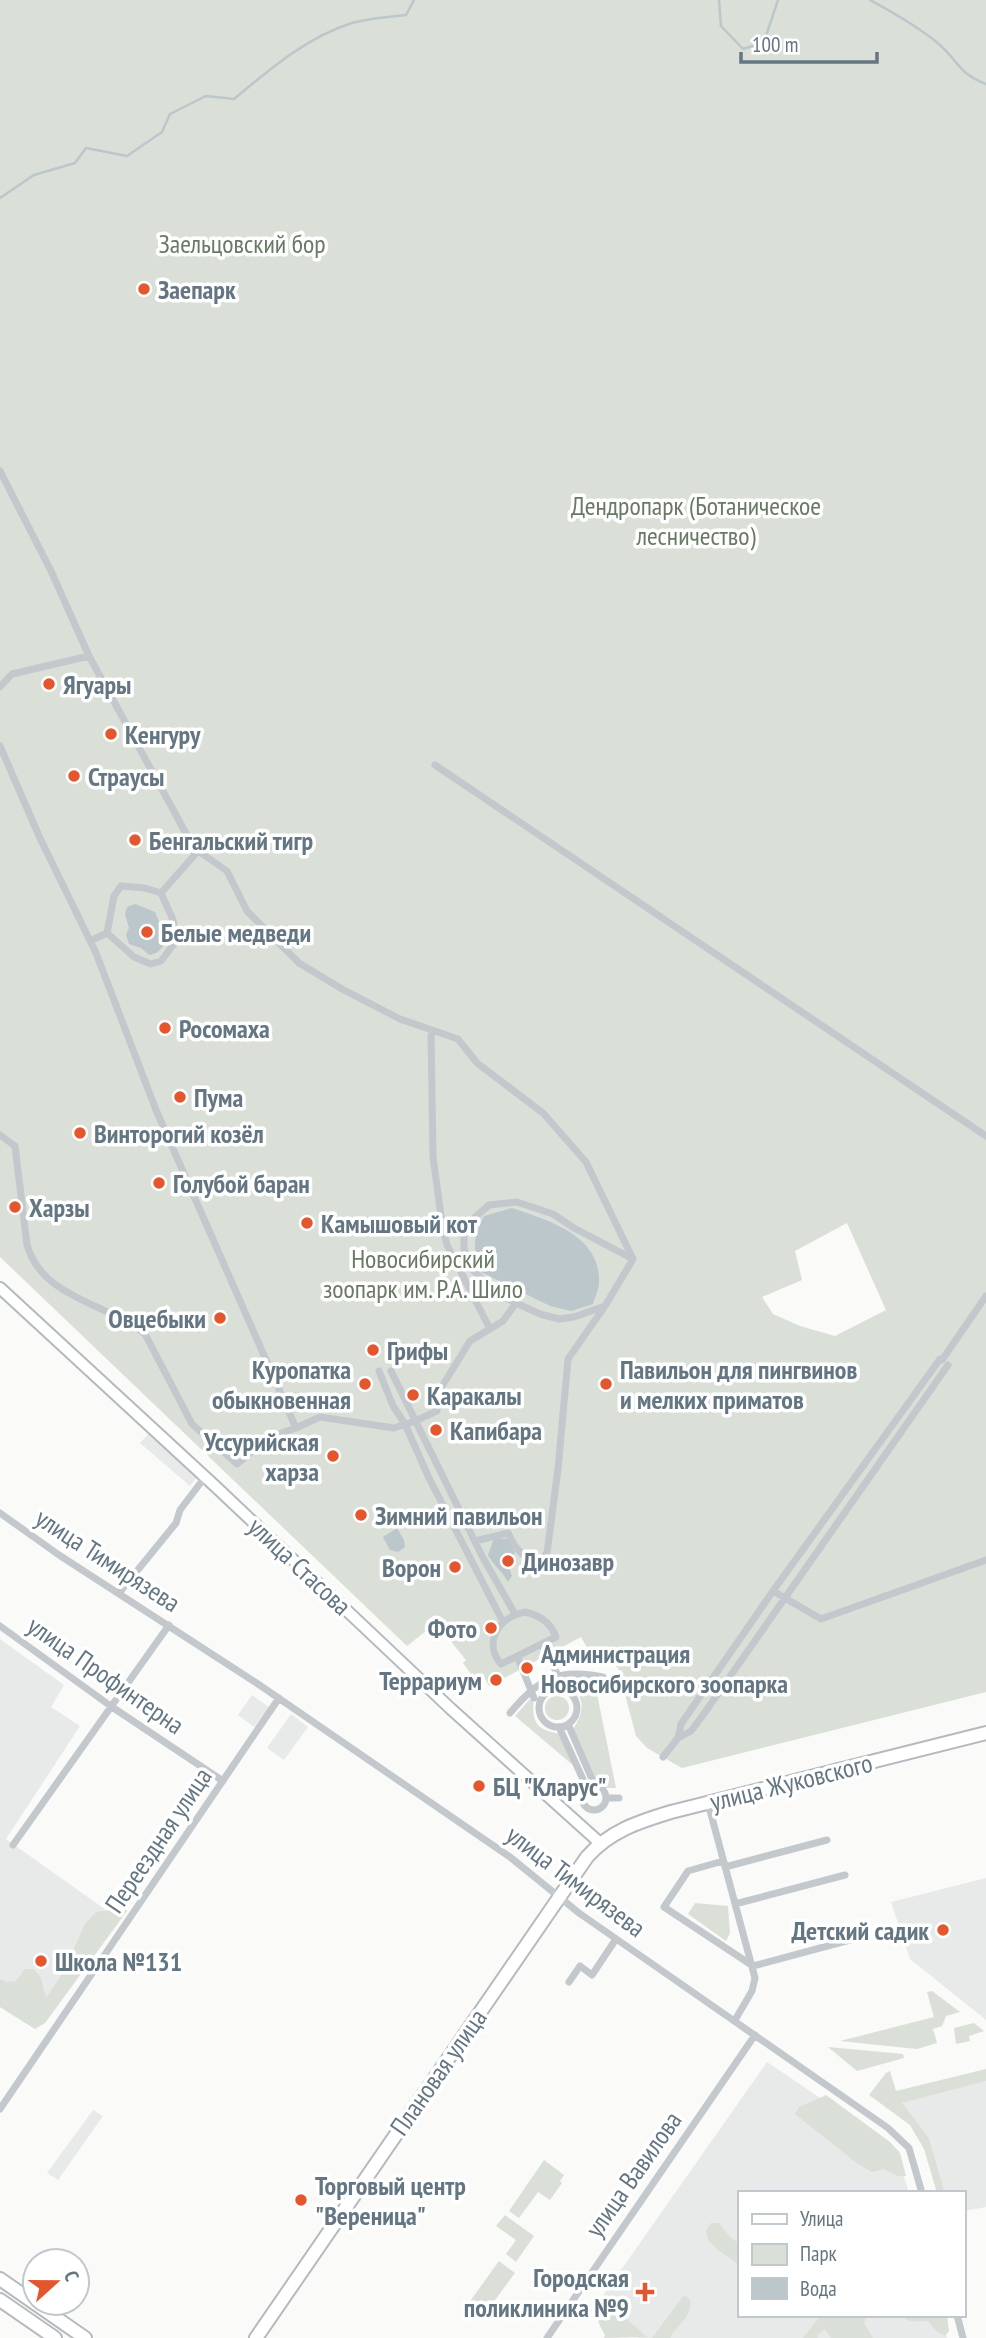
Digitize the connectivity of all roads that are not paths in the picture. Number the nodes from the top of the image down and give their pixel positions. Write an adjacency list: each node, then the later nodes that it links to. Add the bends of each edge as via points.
1 (0, 471): 2 (street)
2 (89, 656): 3 (street, via 12,674); 8 (street)
3 (0, 687)
4 (0, 746): 6 (street)
5 (435, 765): 14 (street)
6 (10, 771): 7 (street); 11 (street)
7 (0, 775)
8 (198, 851): 9 (street); 12 (street, via 227,871 247,911 299,963 400,1019)
9 (161, 893): 10 (street, via 121,886 114,896); 10 (street, via 177,940 161,961 151,964 134,957)
10 (107, 933): 11 (street)
11 (90, 941): 28 (street, via 156,1110)
12 (431, 1031): 16 (street, via 433,1157); 17 (street, via 458,1039 477,1063 543,1114 586,1162)
13 (0, 1135): 28 (street, via 15,1146 31,1260 60,1289 145,1334 192,1424 237,1464 267,1438)
14 (986, 1136)
15 (464, 1227): 16 (street); 17 (street, via 489,1205 517,1202 554,1214); 20 (street, via 464,1249 471,1268 500,1295)
16 (443, 1230): 22 (street)
17 (633, 1259): 21 (street)
18 (0, 1288): 29 (street, улица Стасова)
19 (986, 1296): 23 (street)
20 (516, 1303): 21 (street, via 559,1319); 22 (street, via 503,1321)
21 (605, 1306): 31 (street, via 568,1359 547,1553 539,1563 525,1558 508,1533)
22 (489, 1329): 26 (street, via 470,1341 438,1393 436,1411)
23 (943, 1361): 33 (street); 35 (street)
24 (379, 1371): 27 (street)
25 (390, 1371): 26 (street)
26 (415, 1421): 27 (street); 31 (street)
27 (405, 1424): 28 (street, via 394,1428 320,1417); 37 (street)
28 (296, 1428)
29 (205, 1476): 34 (street, via 180,1510 176,1524); 61 (street, улица Стасова)
30 (0, 1513): 34 (street, улица Тимирязева)
31 (475, 1541): 36 (street)
32 (986, 1560): 35 (street, via 821,1619)
33 (773, 1591): 35 (street); 53 (street, via 681,1724)
34 (119, 1592): 38 (street, улица Тимирязева)
35 (783, 1598): 53 (street, via 691,1731)
36 (515, 1614): 37 (street); 40 (street, via 538,1615 547,1622 556,1637)
37 (503, 1622): 41 (street, via 496,1631 495,1654 502,1664)
38 (169, 1625): 47 (street, улица Тимирязева); 49 (street)
39 (0, 1626): 49 (street, улица Профинтерна)
40 (545, 1646): 41 (street); 42 (street)
41 (518, 1660): 45 (street)
42 (558, 1676): 43 (street, via 580,1672); 44 (street)
43 (603, 1677)
44 (545, 1681): 45 (street); 46 (street)
45 (530, 1690): 48 (street); 50 (street)
46 (549, 1691): 51 (street, via 539,1712 545,1722); 51 (street, via 568,1692 576,1702 576,1714)
47 (279, 1698): 55 (street, Переездная улица); 65 (street, улица Тимирязева, via 510,1857)
48 (534, 1698)
49 (112, 1707): 55 (street, улица Профинтерна); 62 (street)
50 (510, 1713)
51 (564, 1726): 56 (street)
52 (986, 1733): 59 (main road, улица Жуковского)
53 (678, 1738): 54 (street)
54 (663, 1758)
55 (223, 1781): 73 (street, Переездная улица)
56 (591, 1787): 57 (street, via 603,1791); 57 (street, via 582,1799 588,1812 601,1808)
57 (606, 1798): 58 (street)
58 (619, 1798)
59 (708, 1802): 61 (main road, улица Жуковского, via 626,1827); 63 (street)
60 (827, 1840): 63 (street)
61 (600, 1843): 65 (main road, Плановая улица)
62 (13, 1844)
63 (724, 1864): 66 (street); 69 (street, via 688,1871 664,1906)
64 (845, 1875): 66 (street)
65 (559, 1897): 68 (street, улица Тимирязева); 80 (main road, Плановая улица)
66 (735, 1904): 69 (street)
67 (861, 1937): 69 (street)
68 (616, 1939): 70 (street, via 592,1975 580,1966); 71 (street, улица Тимирязева)
69 (753, 1966): 71 (street, via 752,1991)
70 (569, 1982)
71 (735, 2020): 72 (street, улица Тимирязева)
72 (755, 2035): 74 (street, улица Тимирязева, via 901,2140 909,2148); 81 (street, улица Вавилова)
73 (0, 2109)
74 (921, 2191)
75 (0, 2279): 79 (main road)
76 (0, 2300): 78 (main road)
77 (958, 2317): 82 (street)
78 (55, 2338)
79 (85, 2338)
80 (256, 2338)
81 (547, 2338)
82 (963, 2338)

